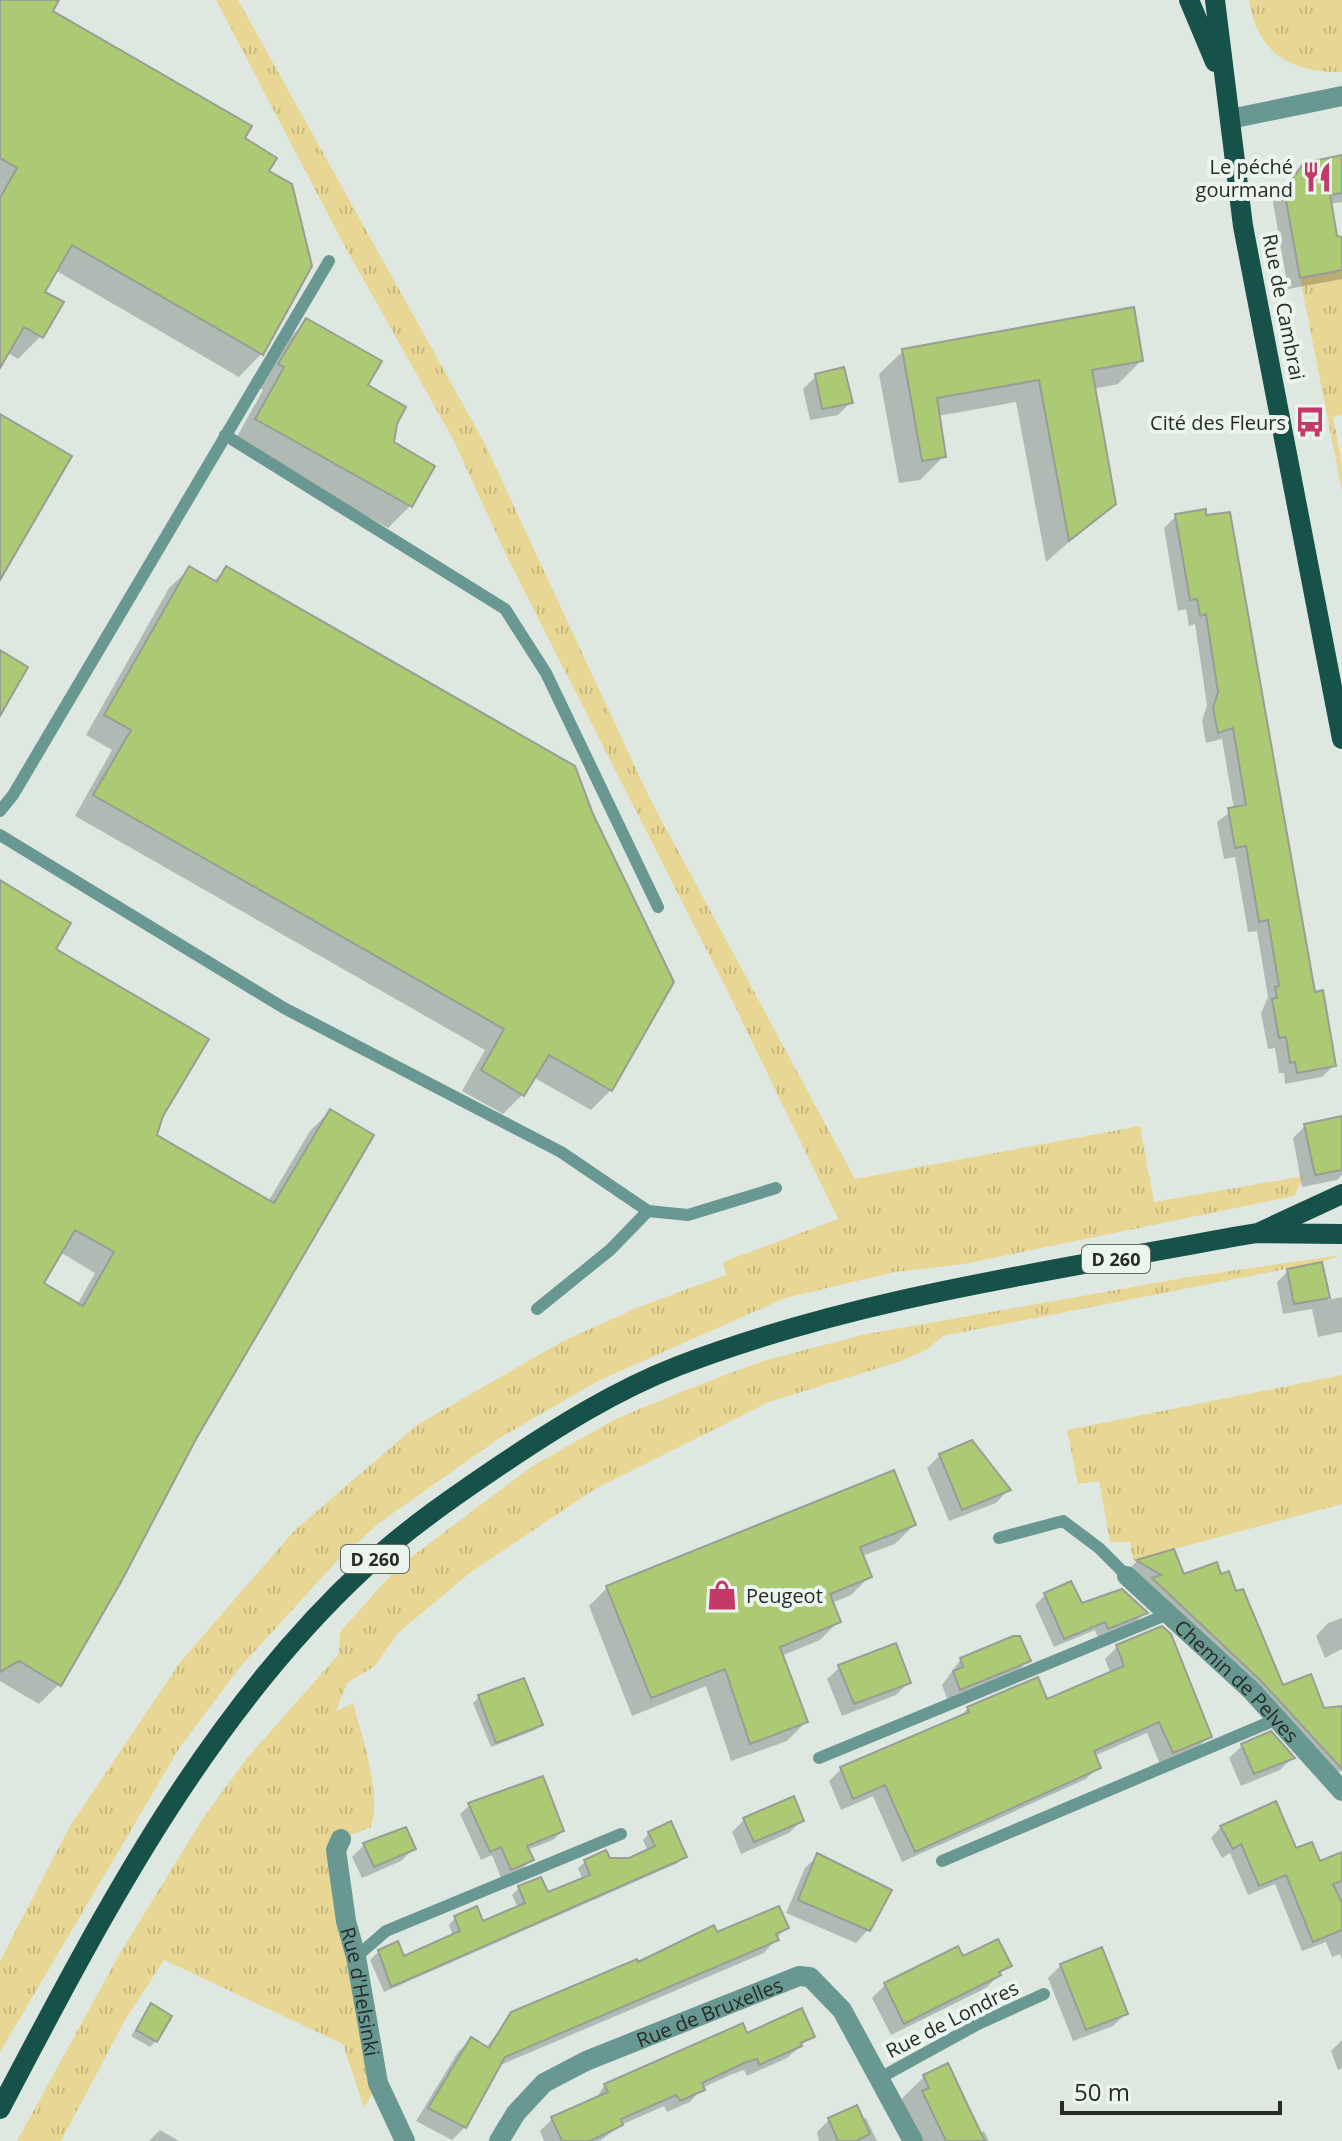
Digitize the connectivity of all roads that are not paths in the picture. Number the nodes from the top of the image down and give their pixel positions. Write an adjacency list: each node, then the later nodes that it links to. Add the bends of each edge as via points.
1 (1189, 0): 3 (main road)
2 (1215, 0): 3 (main road, Rue de Cambrai)
3 (1226, 88): 5 (main road, Rue de Cambrai)
4 (1342, 96): 5 (street)
5 (1230, 119): 8 (main road, Rue de Cambrai, via 1243,226)
6 (329, 261): 7 (lane)
7 (225, 435): 9 (lane); 11 (lane, via 505,609 546,673)
8 (1342, 739)
9 (0, 811)
10 (0, 835): 14 (lane, via 284,1008 561,1152)
11 (658, 907)
12 (776, 1188): 14 (lane, via 688,1215)
13 (1342, 1194): 15 (main road, D 260)
14 (648, 1211): 17 (lane, via 610,1250)
15 (1257, 1233): 16 (main road, D 260); 30 (main road, D 260, via 975,1285 743,1343 611,1397 455,1496 369,1564 331,1602 220,1734 97,1925)
16 (1342, 1234)
17 (537, 1309)
18 (999, 1538): 19 (lane, via 1063,1521)
19 (1127, 1576): 20 (street, Chemin de Pelves)
20 (1168, 1614): 21 (street, Chemin de Pelves); 22 (lane)
21 (1277, 1719): 23 (street, Chemin de Pelves); 26 (lane)
22 (819, 1758)
23 (1342, 1791)
24 (621, 1834): 27 (lane, via 386,1931)
25 (341, 1839): 27 (street, Rue d'Helsinki, via 336,1850)
26 (942, 1861)
27 (356, 1957): 31 (street, Rue d'Helsinki, via 378,2083)
28 (1044, 1994): 29 (lane, Rue de Londres)
29 (878, 2079): 32 (street, Rue de Bruxelles, via 831,1995 810,1977 799,1976 551,2079 528,2098); 33 (street, Rue de Bruxelles)
30 (0, 2109)
31 (405, 2141)
32 (499, 2141)
33 (913, 2141)

